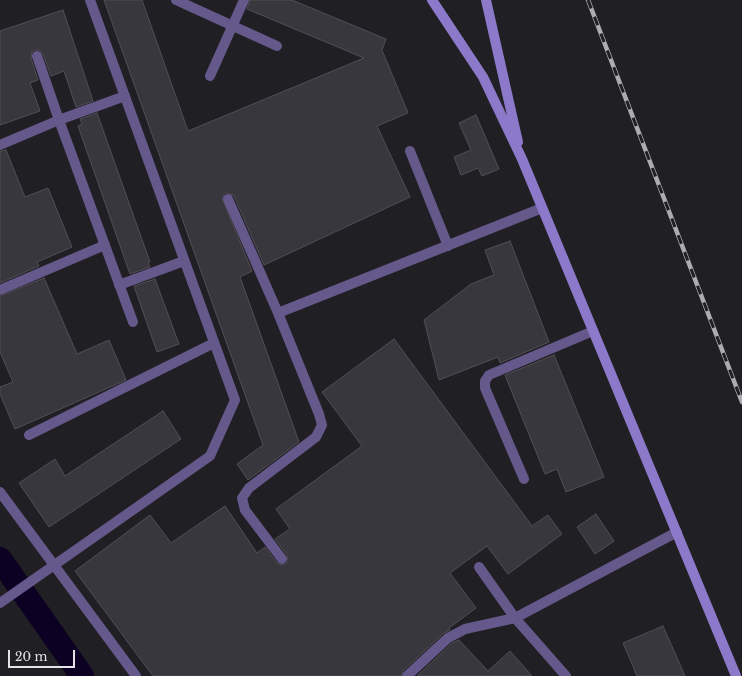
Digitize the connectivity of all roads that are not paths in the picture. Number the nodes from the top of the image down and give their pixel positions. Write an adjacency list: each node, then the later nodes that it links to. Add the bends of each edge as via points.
1 (90, 0): 10 (street)
2 (176, 0): 6 (street)
3 (244, 0): 6 (street)
4 (432, 0): 14 (main road, via 482,77)
5 (486, 0): 14 (main road)
6 (232, 26): 7 (street); 9 (street)
7 (277, 46)
8 (37, 56): 11 (street)
9 (210, 76)
10 (125, 96): 11 (street); 19 (street)
11 (59, 120): 12 (street); 17 (street)
12 (0, 145)
13 (410, 151): 18 (street)
14 (522, 159): 16 (main road)
15 (228, 198): 22 (street)
16 (542, 208): 18 (street); 24 (main road)
17 (105, 245): 20 (street); 21 (street)
18 (448, 246): 22 (street)
19 (184, 261): 20 (street); 25 (street)
20 (120, 285): 23 (street)
21 (0, 290)
22 (278, 313): 30 (street, via 320,414 322,425 316,437 249,488 242,498 245,510)
23 (133, 322)
24 (593, 331): 27 (street, via 489,375 486,381 485,388); 29 (main road)
25 (214, 343): 26 (street); 31 (street, via 235,400 210,456)
26 (29, 435)
27 (524, 479)
28 (0, 492): 31 (street)
29 (676, 532): 34 (street); 38 (main road)
30 (282, 559)
31 (53, 565): 33 (street); 35 (street)
32 (479, 567): 34 (street)
33 (0, 603)
34 (515, 618): 36 (street, via 465,629 448,638); 37 (street)
35 (136, 676)
36 (407, 676)
37 (566, 676)
38 (736, 676)

